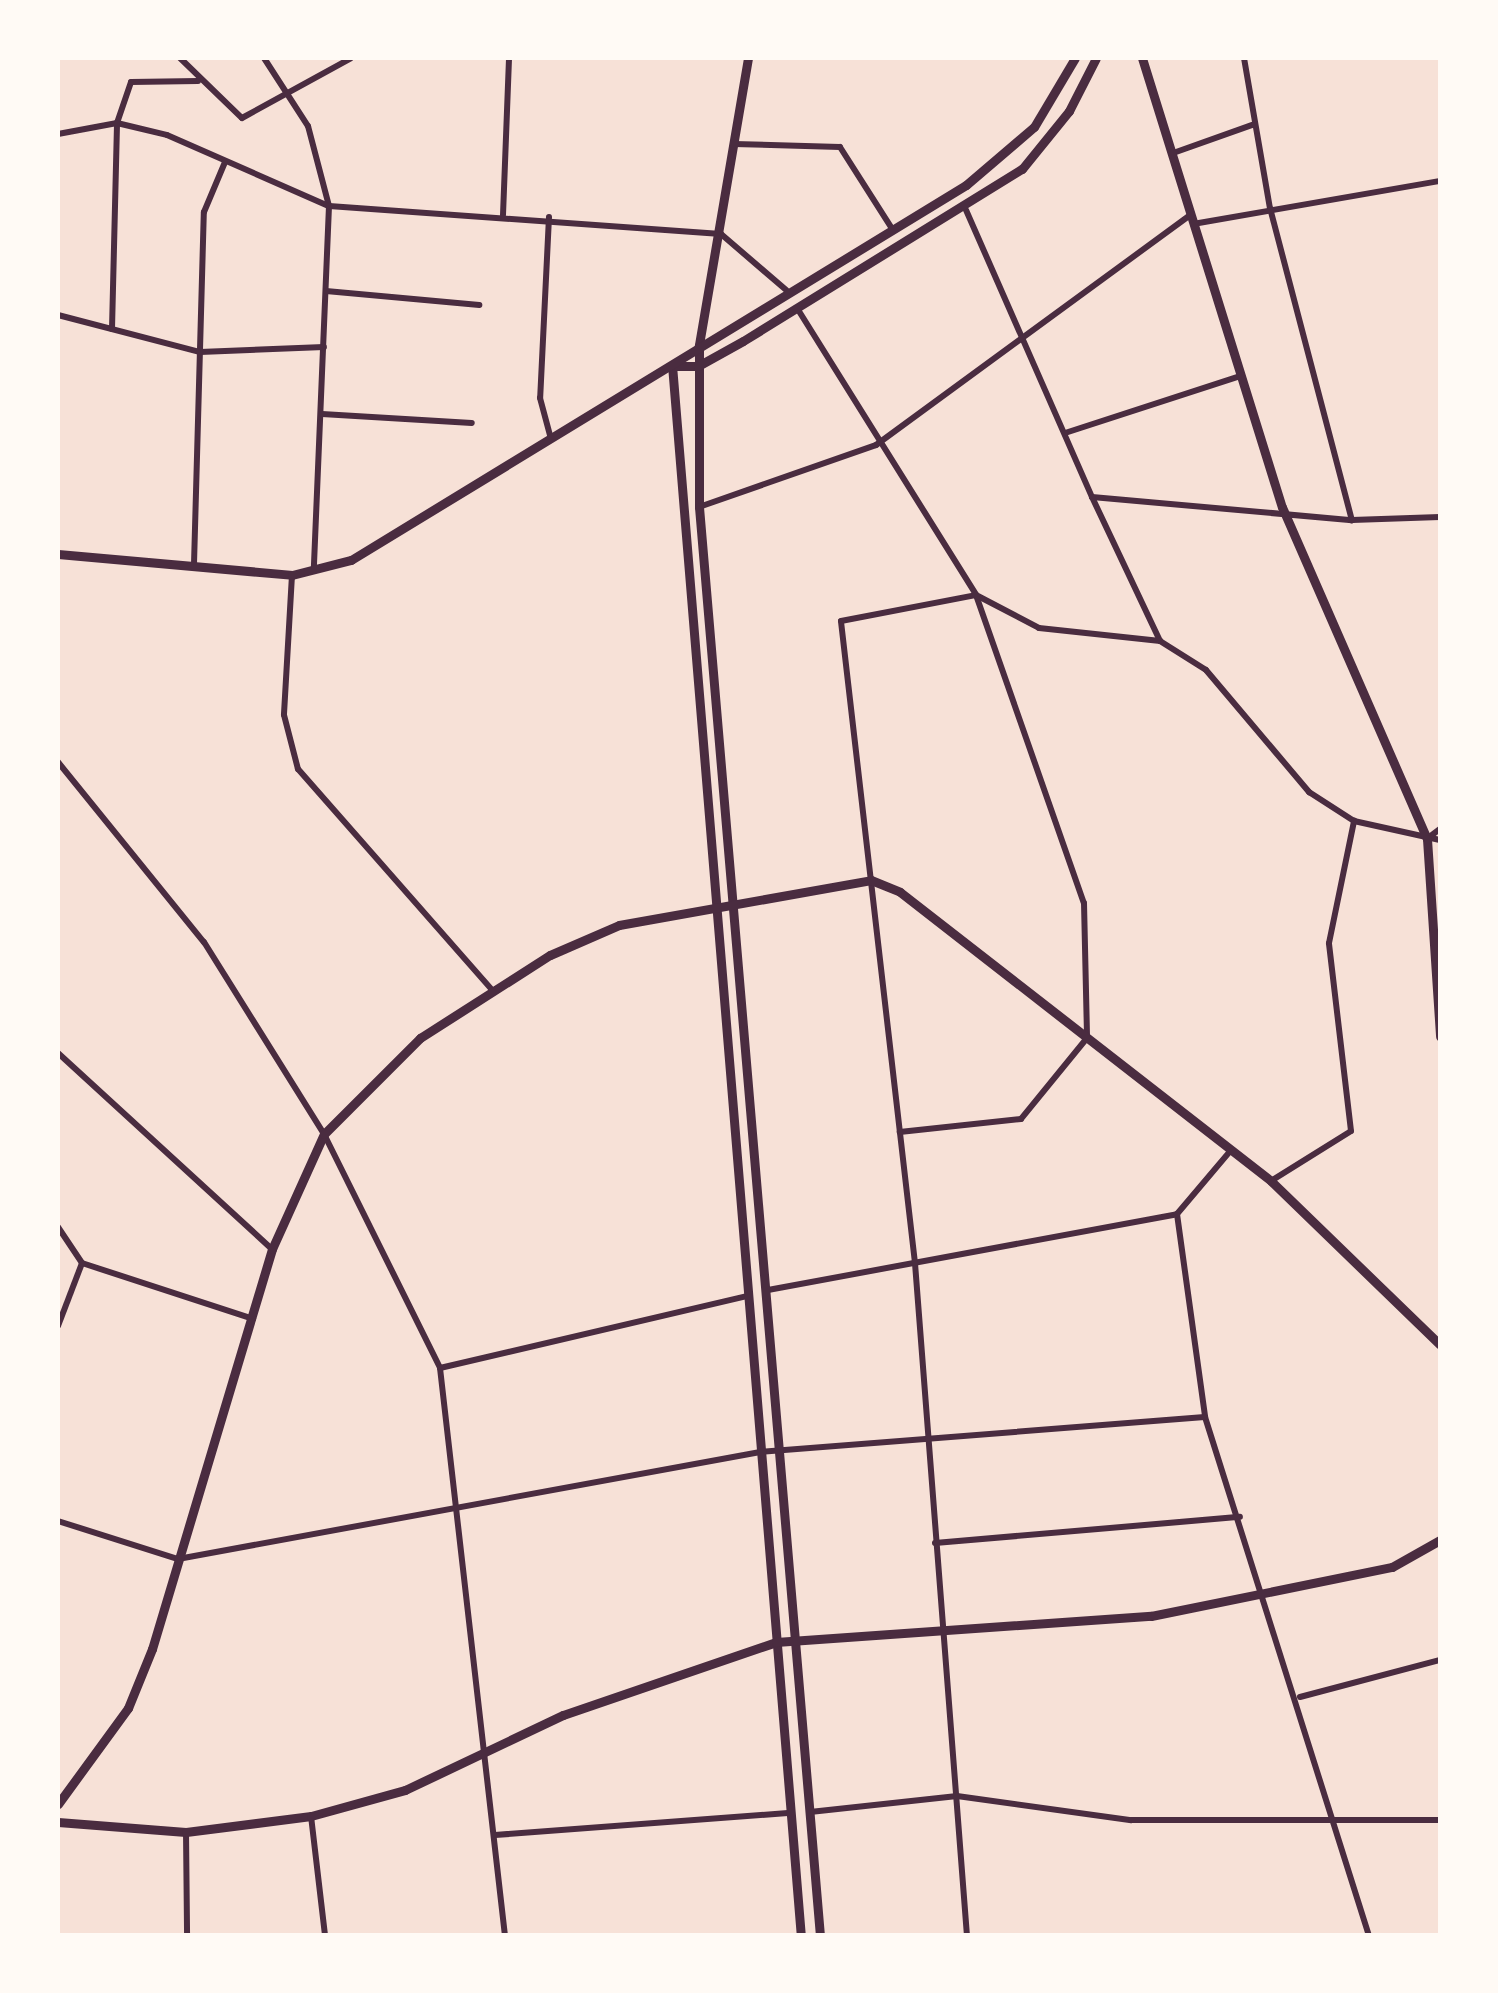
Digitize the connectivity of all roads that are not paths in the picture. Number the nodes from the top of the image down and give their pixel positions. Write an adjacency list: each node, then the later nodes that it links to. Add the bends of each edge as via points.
1 (180, 58): 10 (street)
2 (264, 58): 11 (street)
3 (351, 58): 11 (street)
4 (510, 58): 22 (street)
5 (748, 58): 15 (street)
6 (1076, 58): 25 (street, via 1011,151)
7 (1096, 58): 21 (street, via 1046,141)
8 (1142, 58): 16 (street)
9 (1244, 58): 13 (street)
10 (198, 81): 11 (street, via 242,118); 12 (street, via 131,82)
11 (289, 90): 19 (street, via 322,160)
12 (117, 124): 14 (street); 17 (street); 32 (street)
13 (1252, 125): 16 (street); 20 (street)
14 (58, 134)
15 (732, 144): 25 (street, via 840,146); 26 (street)
16 (1176, 152): 24 (street)
17 (225, 162): 19 (street); 36 (street, via 204,212)
18 (1440, 181): 20 (street)
19 (328, 206): 22 (street); 28 (street)
20 (1270, 208): 24 (street); 49 (street)
21 (966, 210): 30 (street); 33 (street)
22 (503, 215): 23 (street)
23 (549, 217): 26 (street); 43 (street, via 540,398)
24 (1191, 220): 33 (street); 39 (street)
25 (892, 227): 27 (street)
26 (720, 234): 27 (street); 34 (street)
27 (786, 290): 34 (street)
28 (326, 291): 29 (street); 35 (street)
29 (479, 305)
30 (797, 308): 38 (street); 44 (street)
31 (58, 315): 32 (street)
32 (112, 328): 36 (street)
33 (1024, 337): 42 (street); 44 (street)
34 (700, 346): 37 (street); 38 (street)
35 (324, 348): 36 (street); 40 (street)
36 (200, 352): 51 (street)
37 (672, 366): 38 (street); 43 (street); 63 (street)
38 (698, 366): 46 (street)
39 (1240, 376): 42 (street); 47 (street)
40 (322, 414): 41 (street); 52 (street)
41 (472, 423)
42 (1065, 433): 45 (street)
43 (552, 441): 52 (street, via 398,536)
44 (876, 446): 46 (street); 54 (street)
45 (1092, 497): 47 (street); 55 (street)
46 (699, 507): 62 (street)
47 (1282, 507): 49 (street); 59 (street)
48 (1440, 517): 49 (street)
49 (1352, 520)
50 (58, 554): 51 (street)
51 (194, 564): 53 (street)
52 (314, 570): 53 (street)
53 (292, 575): 64 (street, via 284,715 298,769)
54 (976, 594): 55 (street, via 1039,628); 61 (street, via 841,621); 66 (street, via 1084,903)
55 (1160, 641): 57 (street, via 1206,670 1309,792)
56 (58, 762): 69 (street, via 204,942)
57 (1354, 821): 59 (street); 71 (street, via 1330,944 1351,1131)
58 (1440, 829): 59 (street)
59 (1427, 839): 60 (street); 65 (street)
60 (1440, 840)
61 (870, 880): 62 (street); 66 (street, via 900,892); 68 (street)
62 (736, 906): 63 (street); 77 (street)
63 (716, 910): 64 (street, via 619,925); 78 (street)
64 (492, 989): 69 (street, via 364,1084)
65 (1440, 1037)
66 (1088, 1038): 68 (street, via 1021,1119); 70 (street)
67 (58, 1053): 74 (street)
68 (900, 1132): 76 (street)
69 (324, 1134): 74 (street); 82 (street)
70 (1231, 1150): 71 (street); 72 (street)
71 (1272, 1181): 81 (street)
72 (1177, 1214): 76 (street); 83 (street)
73 (58, 1227): 75 (street)
74 (272, 1250): 79 (street)
75 (82, 1262): 79 (street); 80 (street)
76 (914, 1263): 77 (street); 84 (street)
77 (768, 1290): 85 (street)
78 (746, 1296): 82 (street); 86 (street)
79 (254, 1319): 92 (street)
80 (58, 1326)
81 (1440, 1344)
82 (440, 1368): 87 (street)
83 (1205, 1417): 84 (street); 88 (street)
84 (928, 1446): 85 (street); 91 (street)
85 (783, 1450): 86 (street); 95 (street)
86 (760, 1452): 87 (street); 96 (street)
87 (458, 1510): 92 (street); 99 (street)
88 (1240, 1517): 91 (street); 93 (street)
89 (58, 1522): 92 (street)
90 (1440, 1540): 93 (street, via 1392,1566)
91 (935, 1544): 94 (street)
92 (178, 1559): 101 (street, via 128,1708)
93 (1262, 1592): 94 (street, via 1151,1616); 98 (street)
94 (941, 1629): 95 (street); 100 (street)
95 (796, 1638): 96 (street); 102 (street)
96 (776, 1642): 99 (street, via 562,1715); 103 (street)
97 (1440, 1660): 98 (street)
98 (1300, 1698): 105 (street)
99 (487, 1753): 104 (street, via 404,1790); 109 (street)
100 (957, 1796): 102 (street); 105 (street, via 1131,1820); 115 (street)
101 (58, 1804)
102 (810, 1812): 114 (street)
103 (791, 1813): 109 (street); 113 (street)
104 (311, 1816): 108 (street); 111 (street)
105 (1334, 1820): 106 (street); 116 (street)
106 (1440, 1820)
107 (58, 1822): 108 (street)
108 (186, 1832): 110 (street)
109 (495, 1835): 112 (street)
110 (186, 1936)
111 (324, 1936)
112 (505, 1936)
113 (801, 1936)
114 (820, 1936)
115 (967, 1936)
116 (1369, 1936)

